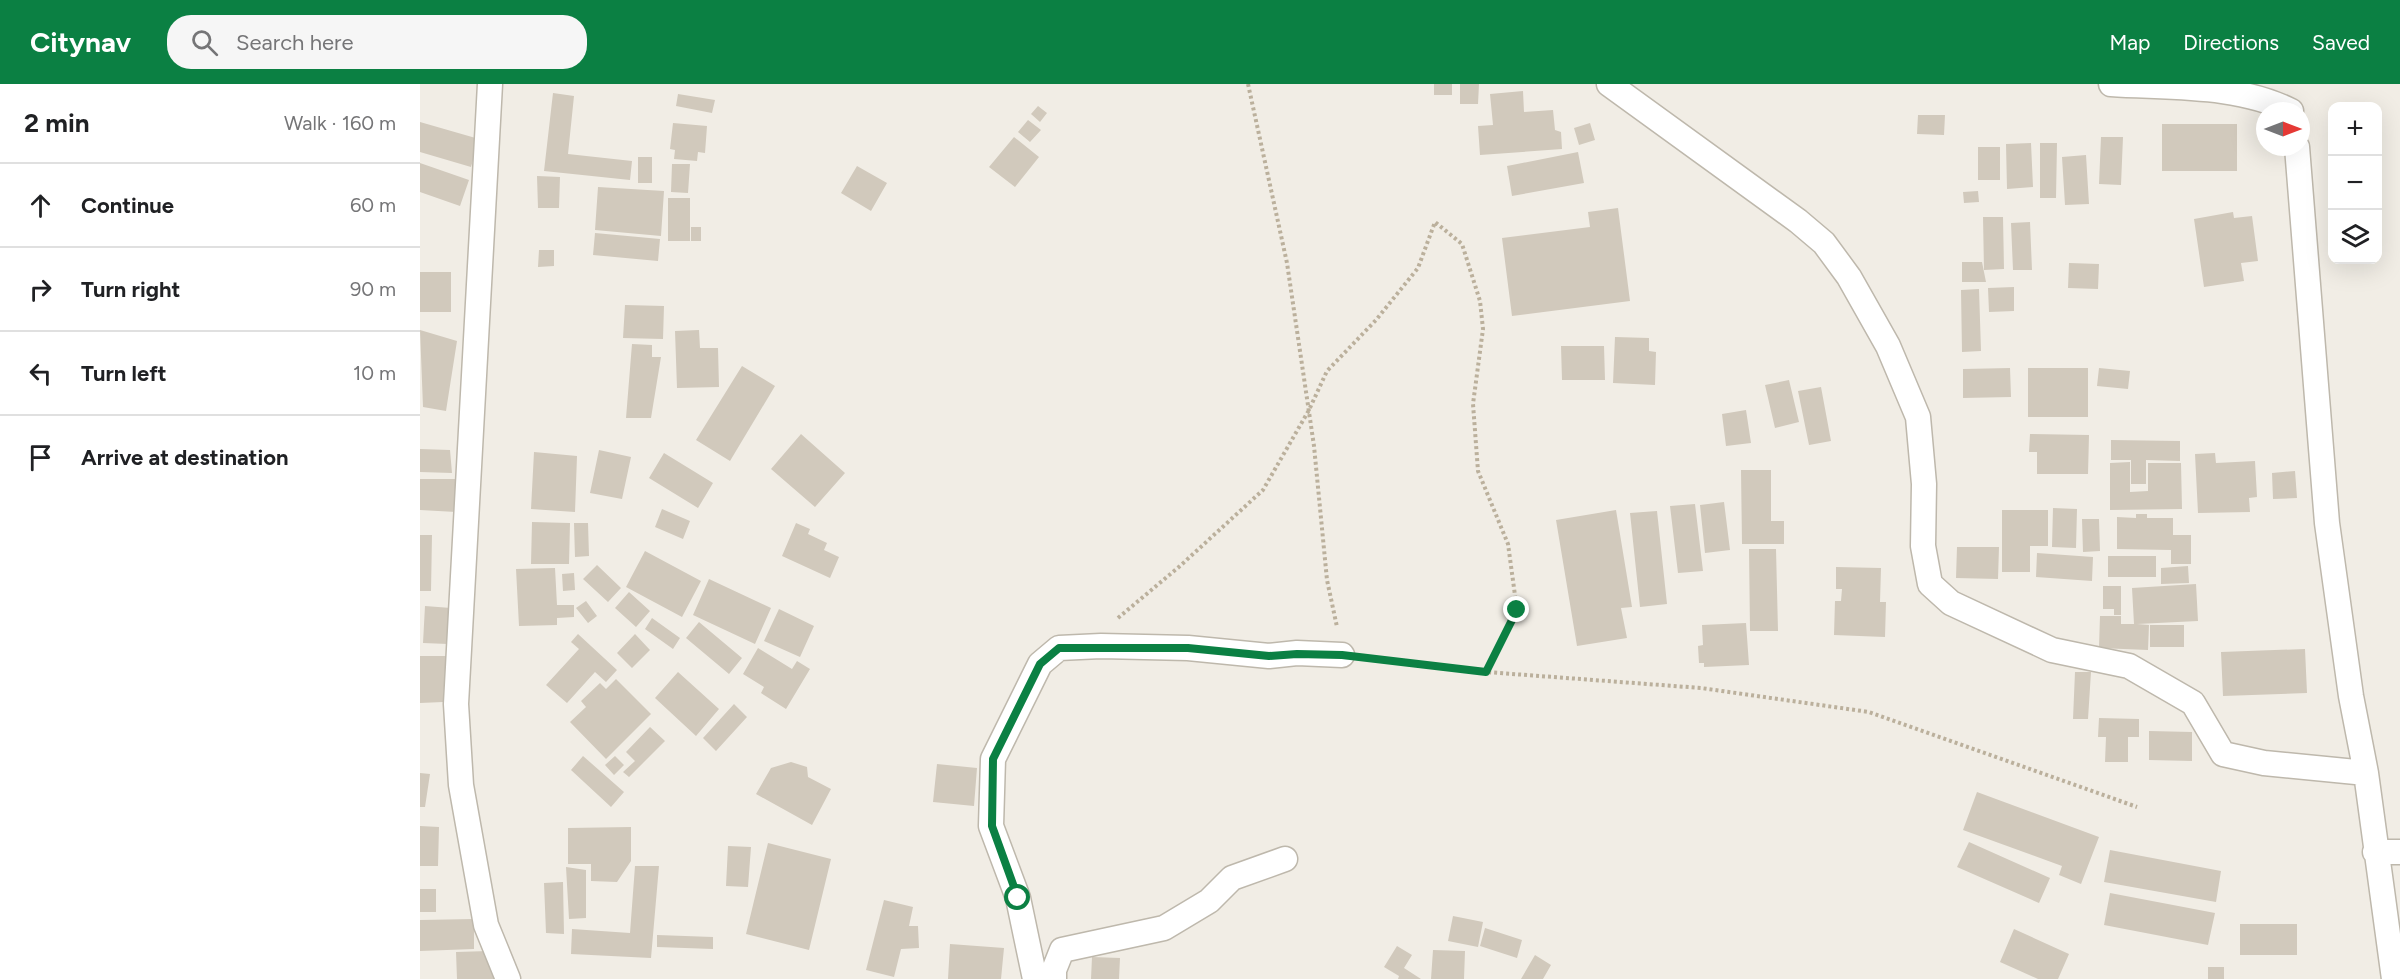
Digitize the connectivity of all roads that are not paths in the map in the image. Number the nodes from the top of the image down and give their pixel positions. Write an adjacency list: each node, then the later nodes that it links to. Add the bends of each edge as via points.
1 (490, 84): 11 (street, via 456,704 461,785 486,925)
2 (1609, 84): 7 (street, via 1798,221 1824,243 1849,277 1888,346 1918,417 1924,484 1923,546 1930,584 1951,603 2052,650 2129,666 2193,703 2223,754 2264,763)
3 (2111, 84): 4 (street, via 2228,91)
4 (2275, 102)
5 (2298, 156): 7 (street, via 2327,524)
6 (1342, 655): 12 (street, via 1269,656 1188,648 1101,646 1059,648 1040,664 993,759 992,826 1018,898)
7 (2366, 773): 8 (street)
8 (2375, 852): 9 (street); 14 (street)
9 (2400, 852)
10 (1285, 859): 13 (street, via 1232,878 1209,901 1164,928 1062,950)
11 (508, 979)
12 (1035, 979)
13 (1054, 979)
14 (2394, 979)

